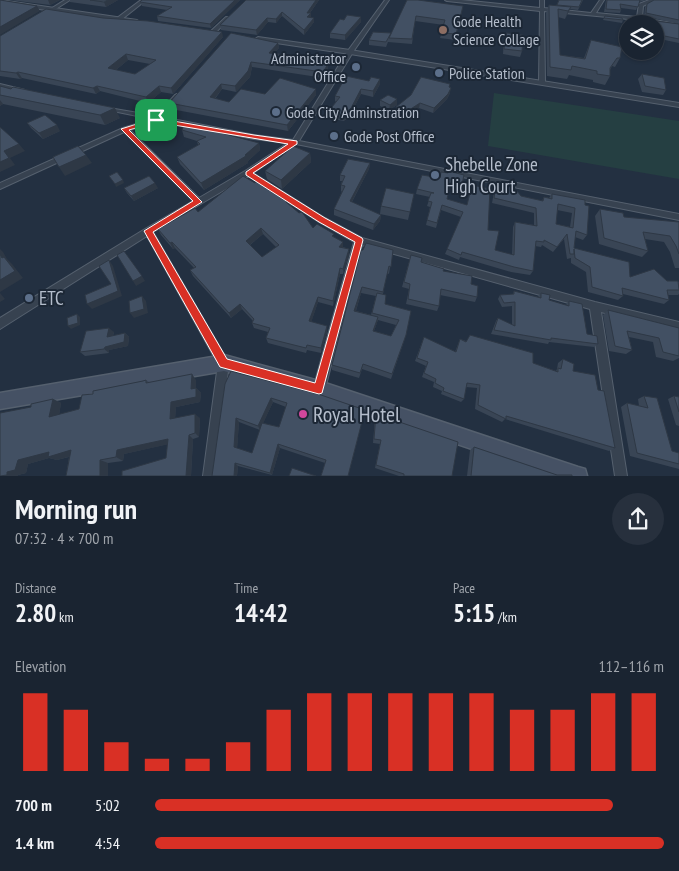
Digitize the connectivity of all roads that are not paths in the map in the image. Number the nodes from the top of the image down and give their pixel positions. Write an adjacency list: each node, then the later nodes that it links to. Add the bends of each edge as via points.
1 (68, 0): 9 (street)
2 (144, 0): 16 (street)
3 (388, 0): 24 (street)
4 (447, 0): 10 (street)
5 (542, 0): 10 (street)
6 (602, 0): 12 (street)
7 (653, 0): 13 (street, via 641,5)
8 (0, 1): 9 (street)
9 (53, 9): 15 (street); 16 (street)
10 (542, 9): 12 (street); 25 (street)
11 (233, 13): 21 (street)
12 (592, 15): 14 (street)
13 (640, 15)
14 (619, 17)
15 (37, 18)
16 (119, 19): 17 (street)
17 (148, 23)
18 (664, 23): 19 (street)
19 (679, 25)
20 (204, 31): 21 (street)
21 (213, 32): 22 (street)
22 (221, 34)
23 (248, 38): 24 (street)
24 (350, 52): 25 (street); 33 (street)
25 (542, 82): 30 (street)
26 (0, 86): 27 (street)
27 (29, 92)
28 (180, 92): 31 (street)
29 (96, 106): 31 (street)
30 (679, 106)
31 (156, 120): 32 (street); 33 (street)
32 (124, 129): 35 (street); 36 (street)
33 (295, 142): 34 (street); 37 (street)
34 (248, 173): 36 (street); 39 (street)
35 (0, 186)
36 (198, 202): 38 (street)
37 (679, 217)
38 (148, 231): 41 (street); 43 (street)
39 (359, 240): 40 (street); 44 (street)
40 (595, 306): 42 (street); 48 (street)
41 (0, 324)
42 (679, 327)
43 (224, 363): 44 (main road); 45 (main road); 46 (street)
44 (319, 389): 47 (main road)
45 (0, 401)
46 (209, 476)
47 (578, 476)
48 (621, 476)

